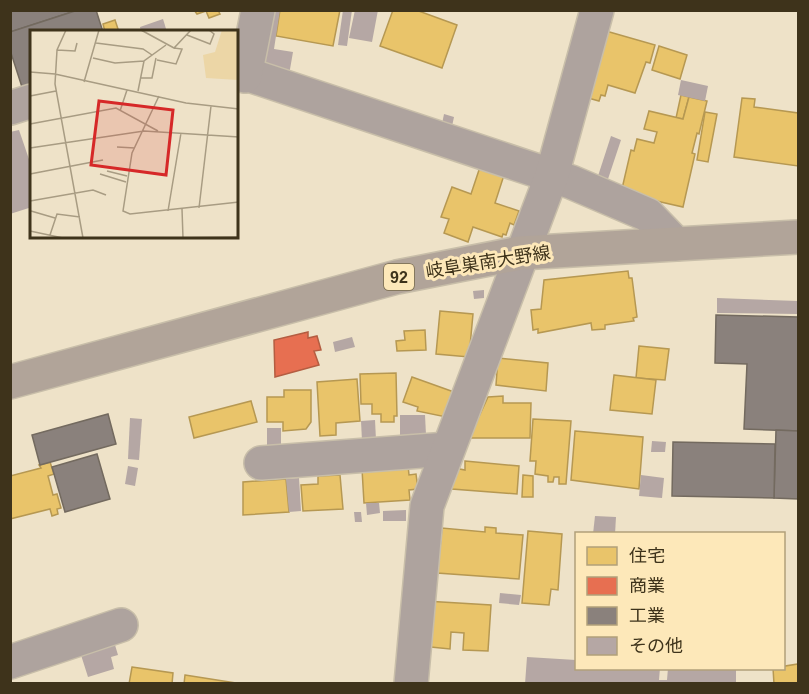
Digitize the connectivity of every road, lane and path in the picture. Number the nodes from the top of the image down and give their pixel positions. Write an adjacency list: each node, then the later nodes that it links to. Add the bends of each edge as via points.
1 (258, 10): 3 (street)
2 (597, 10): 6 (street)
3 (241, 74): 6 (street)
4 (30, 102): 5 (street)
5 (10, 108)
6 (552, 175): 8 (street, via 648,215); 9 (street)
7 (798, 237): 8 (main road, 岐阜巣南大野線 / 92)
8 (676, 244): 9 (main road, 岐阜巣南大野線 / 92)
9 (520, 253): 10 (main road, 岐阜巣南大野線 / 92, via 397,277); 11 (street)
10 (10, 382)
11 (448, 449): 12 (street); 15 (street, via 427,506 422,533)
12 (261, 463)
13 (121, 625): 14 (street)
14 (10, 662)
15 (411, 684)

